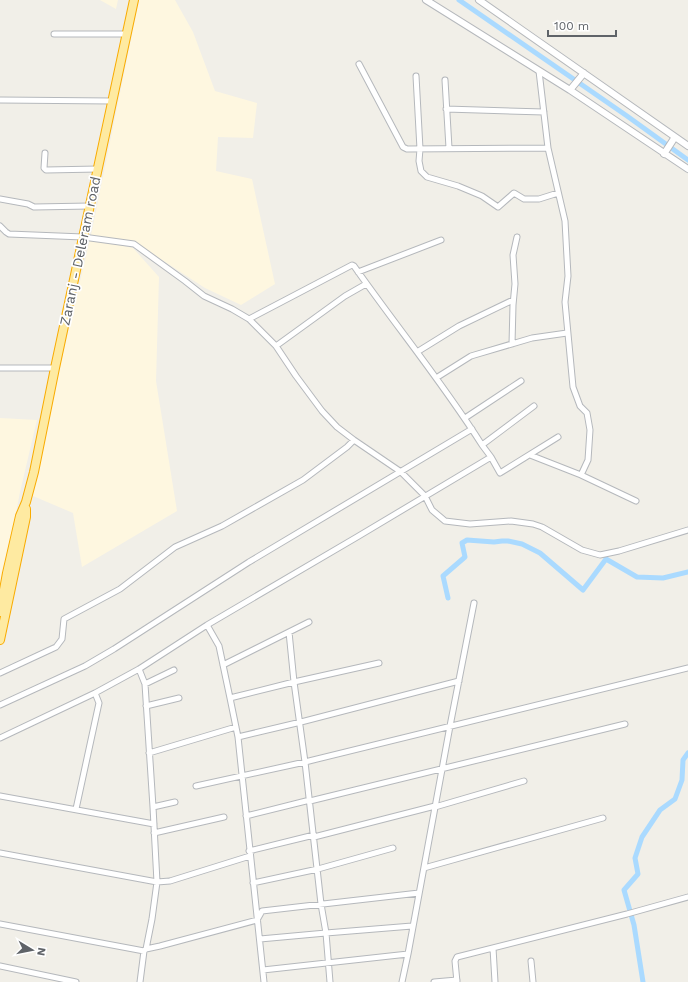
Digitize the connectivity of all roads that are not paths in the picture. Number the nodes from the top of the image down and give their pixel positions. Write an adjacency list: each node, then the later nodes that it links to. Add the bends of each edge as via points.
1 (134, 0): 5 (highway, Zaranj - Deleram road)
2 (426, 0): 7 (street)
3 (479, 0): 8 (street)
4 (54, 34): 5 (street)
5 (127, 34): 13 (highway, Zaranj - Deleram road)
6 (359, 64): 20 (street, via 403,147)
7 (539, 71): 11 (street); 15 (street)
8 (584, 74): 11 (street); 16 (street)
9 (416, 76): 20 (street)
10 (445, 80): 14 (street)
11 (570, 90): 22 (street)
12 (0, 100): 13 (street)
13 (112, 101): 23 (highway, Zaranj - Deleram road)
14 (446, 109): 15 (street); 18 (street)
15 (544, 112): 19 (street)
16 (675, 137): 17 (street); 22 (street)
17 (688, 146)
18 (448, 148): 19 (street); 20 (street)
19 (548, 148): 25 (street)
20 (420, 149): 25 (street, via 421,172 427,177 482,196 498,207 514,193 524,199 539,199)
21 (45, 153): 23 (street, via 46,170)
22 (664, 154): 24 (street)
23 (98, 169): 27 (highway, Zaranj - Deleram road)
24 (688, 170)
25 (558, 193): 36 (street, via 564,220 568,276 565,302)
26 (0, 199): 27 (street, via 34,207)
27 (90, 206): 29 (highway, Zaranj - Deleram road)
28 (0, 226): 29 (street, via 9,234)
29 (83, 237): 35 (street, via 134,244 204,296); 41 (highway, Zaranj - Deleram road)
30 (517, 237): 34 (street, via 513,255)
31 (441, 240): 32 (street)
32 (358, 272): 33 (street); 35 (street, via 352,265)
33 (366, 284): 38 (street, via 345,296); 39 (street)
34 (513, 300): 37 (street); 39 (street, via 459,326)
35 (249, 319): 38 (street)
36 (567, 333): 37 (street); 53 (street, via 573,387 580,406 587,413 590,430 588,460)
37 (512, 344): 42 (street, via 471,356)
38 (276, 346): 48 (street, via 322,412)
39 (417, 352): 42 (street)
40 (0, 368): 41 (street)
41 (55, 368): 56 (highway, Zaranj - Deleram road)
42 (436, 378): 45 (street)
43 (521, 381): 45 (street)
44 (534, 406): 49 (street)
45 (465, 418): 46 (street)
46 (472, 429): 49 (street); 52 (street)
47 (558, 437): 50 (street)
48 (354, 440): 52 (street); 69 (street, via 303,480 222,526 175,547 120,589 64,620 62,639 56,647)
49 (482, 445): 51 (street)
50 (530, 455): 51 (street, via 500,473); 53 (street)
51 (491, 457): 54 (street)
52 (401, 472): 54 (street); 76 (street, via 249,562 85,666)
53 (581, 475): 55 (street)
54 (425, 496): 57 (street, via 432,510 445,521 470,524 511,521 533,524 582,550 600,555); 61 (street)
55 (636, 501)
56 (26, 502): 59 (highway, Zaranj - Deleram road, via 20,516); 63 (highway, Zaranj - Deleram road, via 26,517)
57 (688, 530)
58 (474, 603): 70 (street)
59 (0, 612)
60 (309, 622): 62 (street)
61 (207, 625): 65 (street, via 218,646); 67 (street)
62 (289, 632): 65 (street); 71 (street)
63 (0, 640)
64 (379, 663): 71 (street)
65 (223, 665): 75 (street)
66 (688, 668): 80 (street)
67 (139, 669): 72 (street); 73 (street)
68 (174, 670): 72 (street)
69 (0, 673)
70 (459, 681): 78 (street); 80 (street)
71 (294, 682): 75 (street); 78 (street)
72 (145, 684): 77 (street)
73 (94, 693): 83 (street); 95 (street, via 99,703)
74 (179, 698): 77 (street)
75 (230, 698): 81 (street)
76 (0, 705)
77 (146, 706): 84 (street)
78 (300, 722): 82 (street); 85 (street)
79 (625, 724): 86 (street)
80 (450, 726): 85 (street); 86 (street)
81 (236, 727): 82 (street); 84 (street)
82 (238, 737): 87 (street)
83 (0, 738)
84 (149, 753): 93 (street)
85 (305, 762): 87 (street); 91 (street)
86 (442, 769): 91 (street); 94 (street)
87 (242, 777): 89 (street); 96 (street)
88 (524, 781): 94 (street)
89 (196, 786)
90 (0, 796): 95 (street)
91 (310, 800): 96 (street); 101 (street)
92 (175, 802): 93 (street)
93 (153, 807): 99 (street)
94 (435, 807): 101 (street); 105 (street)
95 (76, 809): 99 (street)
96 (246, 816): 104 (street)
97 (224, 817): 100 (street)
98 (603, 818): 105 (street)
99 (154, 824): 100 (street)
100 (154, 833): 107 (street)
101 (314, 836): 104 (street); 106 (street)
102 (393, 848): 106 (street)
103 (0, 853): 107 (street)
104 (250, 854): 107 (street, via 170,881); 108 (street)
105 (424, 868): 109 (street)
106 (318, 869): 108 (street); 111 (street)
107 (157, 882): 118 (street)
108 (253, 883): 112 (street)
109 (419, 893): 111 (street); 114 (street)
110 (688, 897): 117 (street)
111 (322, 904): 112 (street, via 262,911); 115 (street)
112 (257, 920): 116 (street); 118 (street)
113 (0, 924): 118 (street)
114 (412, 926): 115 (street); 119 (street)
115 (326, 932): 116 (street); 121 (street)
116 (260, 939): 123 (street)
117 (493, 948): 124 (street, via 457,957); 131 (street)
118 (145, 950): 126 (street)
119 (408, 954): 121 (street); 129 (street)
120 (531, 961): 132 (street)
121 (328, 963): 123 (street); 128 (street)
122 (0, 966): 125 (street)
123 (263, 970): 127 (street)
124 (457, 981): 130 (street)
125 (76, 982)
126 (140, 982)
127 (264, 982)
128 (330, 982)
129 (402, 982)
130 (434, 982)
131 (495, 982)
132 (533, 982)

